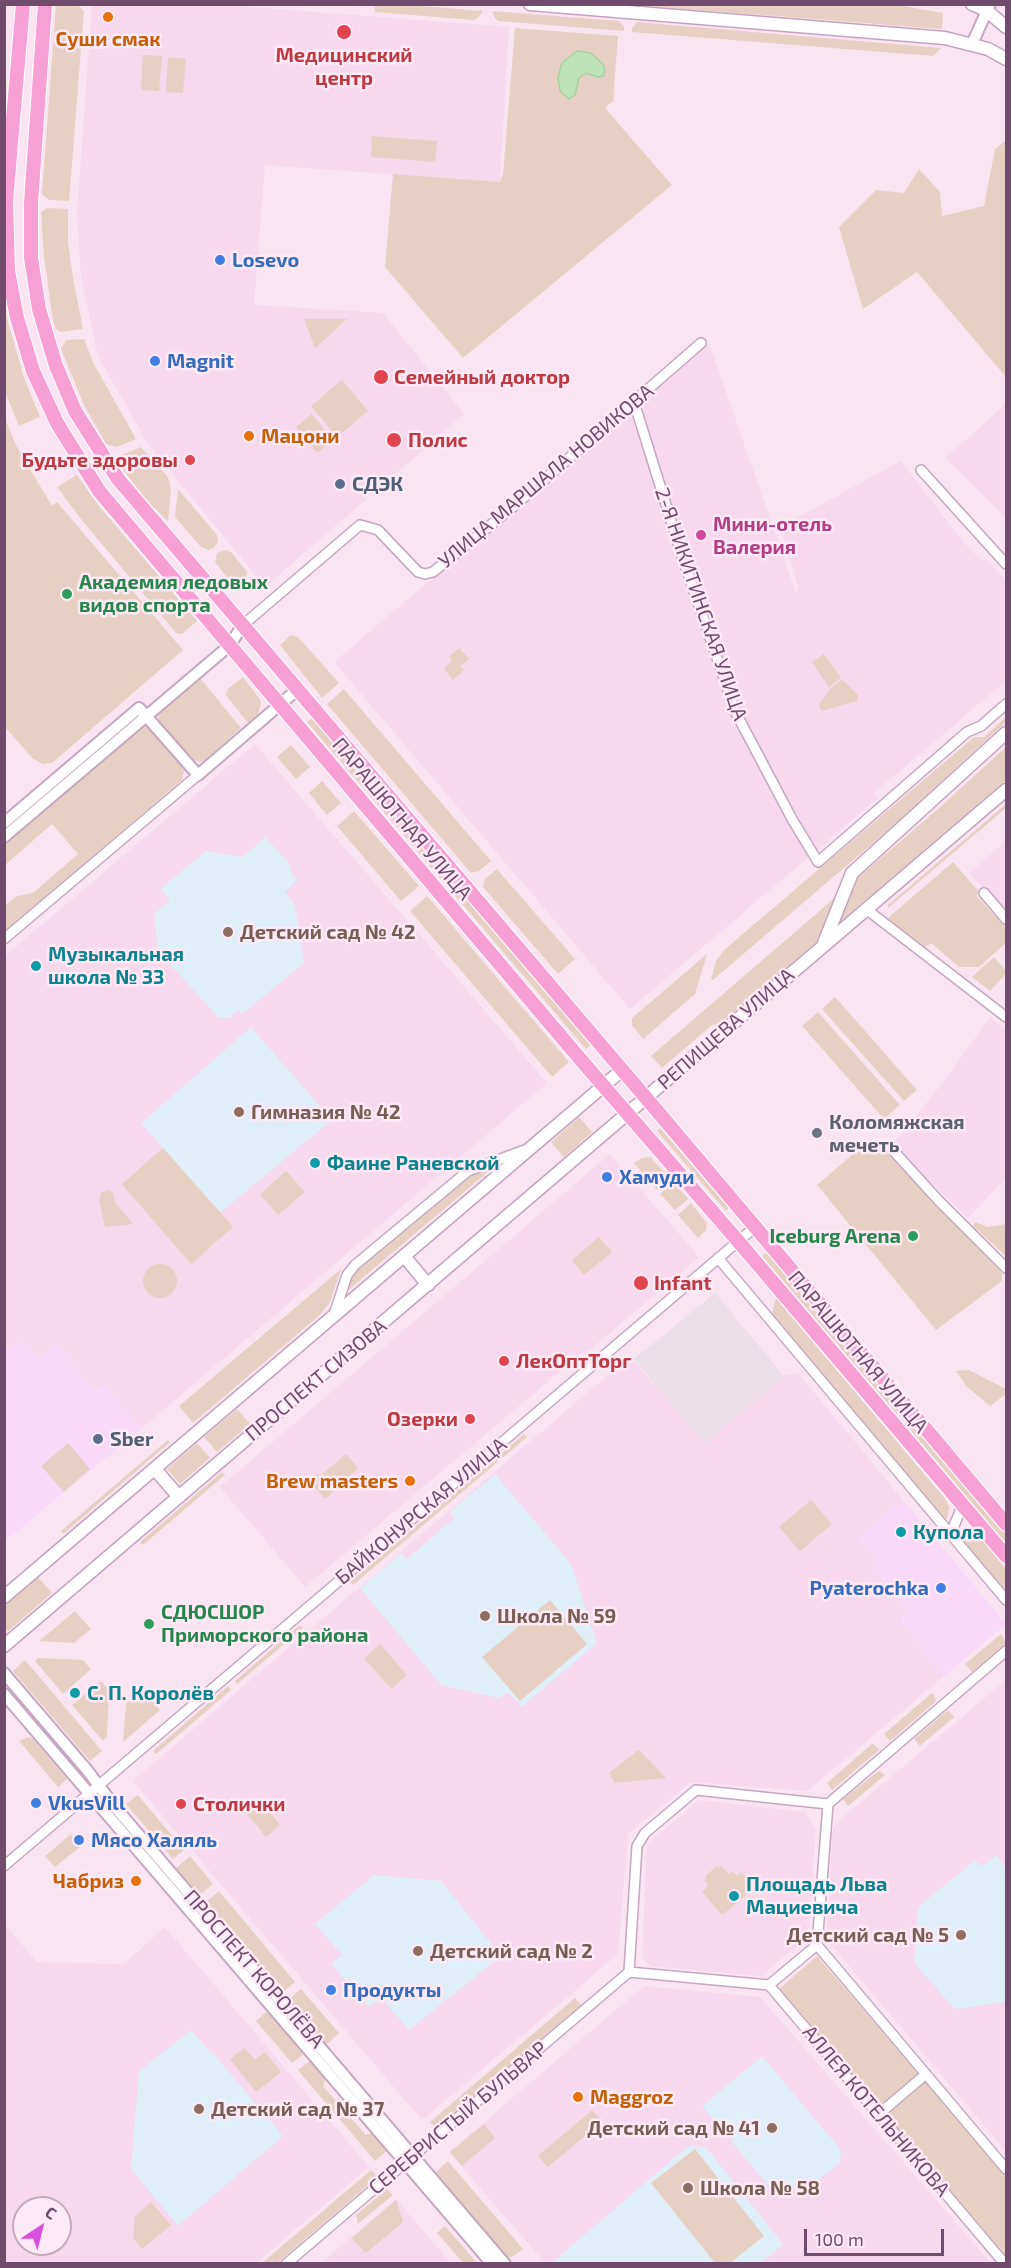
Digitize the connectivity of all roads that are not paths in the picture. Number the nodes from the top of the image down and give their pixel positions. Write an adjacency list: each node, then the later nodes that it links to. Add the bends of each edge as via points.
1 (23, 4): 14 (main road, ПАРАШЮТНАЯ УЛИЦА, via 6,230 8,271 33,371 57,423 99,491)
2 (45, 4): 13 (main road, ПАРАШЮТНАЯ УЛИЦА, via 31,203 31,258 39,309 56,366 75,411 118,479)
3 (530, 4): 7 (main road, via 945,38)
4 (972, 4): 5 (main road)
5 (988, 7): 6 (main road); 7 (street)
6 (1006, 27)
7 (972, 44): 8 (main road)
8 (1006, 58)
9 (701, 343): 10 (street, УЛИЦА МАРШАЛА НОВИКОВА)
10 (634, 402): 13 (street, УЛИЦА МАРШАЛА НОВИКОВА, via 433,572 418,572 378,530 360,525); 16 (street, 2-Я НИКИТИНСКАЯ УЛИЦА, via 736,713 818,862 967,732 981,726)
11 (921, 470): 12 (street)
12 (1006, 564)
13 (243, 625): 14 (street, УЛИЦА МАРШАЛА НОВИКОВА); 15 (main road, ПАРАШЮТНАЯ УЛИЦА)
14 (229, 646): 17 (main road, ПАРАШЮТНАЯ УЛИЦА); 18 (street, УЛИЦА МАРШАЛА НОВИКОВА)
15 (298, 689): 17 (street); 30 (main road, ПАРАШЮТНАЯ УЛИЦА)
16 (1006, 704)
17 (279, 705): 20 (street); 31 (main road, ПАРАШЮТНАЯ УЛИЦА)
18 (143, 712): 20 (street); 22 (street, УЛИЦА МАРШАЛА НОВИКОВА); 23 (street, УЛИЦА МАРШАЛА НОВИКОВА)
19 (1006, 733): 28 (main road, РЕПИЩЕВА УЛИЦА, via 852,873)
20 (198, 775): 27 (street)
21 (1006, 790): 25 (main road, РЕПИЩЕВА УЛИЦА)
22 (4, 823)
23 (4, 837)
24 (984, 893): 26 (street)
25 (866, 909): 28 (main road, РЕПИЩЕВА УЛИЦА); 29 (street)
26 (1006, 919)
27 (4, 939)
28 (824, 945): 32 (main road, РЕПИЩЕВА УЛИЦА)
29 (1006, 1017)
30 (622, 1070): 31 (main road); 32 (main road, ПАРАШЮТНАЯ УЛИЦА)
31 (603, 1086): 33 (main road, ПАРАШЮТНАЯ УЛИЦА); 35 (main road, ПРОСПЕКТ СИЗОВА)
32 (646, 1097): 33 (main road, РЕПИЩЕВА УЛИЦА); 36 (main road, ПАРАШЮТНАЯ УЛИЦА)
33 (627, 1113): 37 (main road, ПАРАШЮТНАЯ УЛИЦА); 41 (main road, ПРОСПЕКТ СИЗОВА)
34 (890, 1147): 40 (street)
35 (530, 1149): 38 (main road, ПРОСПЕКТ СИЗОВА); 42 (street, via 468,1170 355,1265 347,1275)
36 (755, 1227): 37 (street, БАЙКОНУРСКАЯ УЛИЦА); 43 (main road, ПАРАШЮТНАЯ УЛИЦА)
37 (738, 1241): 39 (street, БАЙКОНУРСКАЯ УЛИЦА); 44 (main road, ПАРАШЮТНАЯ УЛИЦА)
38 (404, 1257): 41 (main road); 42 (main road, ПРОСПЕКТ СИЗОВА)
39 (718, 1258): 49 (street); 57 (street, БАЙКОНУРСКАЯ УЛИЦА)
40 (1006, 1268)
41 (428, 1285): 46 (main road, ПРОСПЕКТ СИЗОВА)
42 (332, 1318): 45 (main road, ПРОСПЕКТ СИЗОВА)
43 (913, 1413): 44 (main road, via 902,1418); 48 (main road, ПАРАШЮТНАЯ УЛИЦА)
44 (898, 1429): 47 (main road, ПАРАШЮТНАЯ УЛИЦА)
45 (155, 1469): 46 (main road); 51 (main road, ПРОСПЕКТ СИЗОВА)
46 (179, 1497): 53 (main road, ПРОСПЕКТ СИЗОВА)
47 (963, 1504): 49 (street); 50 (main road, ПАРАШЮТНАЯ УЛИЦА)
48 (1006, 1524)
49 (951, 1533): 52 (street)
50 (1006, 1556)
51 (4, 1597)
52 (1006, 1600)
53 (4, 1646)
54 (1006, 1651): 58 (street)
55 (4, 1673): 57 (street, ПРОСПЕКТ КОРОЛЁВА)
56 (4, 1694): 57 (street, ПРОСПЕКТ КОРОЛЁВА)
57 (94, 1789): 59 (street, БАЙКОНУРСКАЯ УЛИЦА); 65 (street, ПРОСПЕКТ КОРОЛЁВА)
58 (828, 1804): 60 (street); 61 (street, via 696,1790 645,1833 637,1846)
59 (4, 1866)
60 (817, 1946): 62 (street); 63 (street)
61 (629, 1972): 62 (street); 65 (street, СЕРЕБРИСТЫЙ БУЛЬВАР)
62 (769, 1985): 64 (street, АЛЛЕЯ КОТЕЛЬНИКОВА)
63 (926, 2074): 64 (street); 66 (street)
64 (879, 2114): 70 (street, АЛЛЕЯ КОТЕЛЬНИКОВА)
65 (410, 2159): 67 (street, СЕРЕБРИСТЫЙ БУЛЬВАР); 68 (street, ПРОСПЕКТ КОРОЛЁВА); 69 (street, ПРОСПЕКТ КОРОЛЁВА)
66 (1006, 2169)
67 (286, 2264)
68 (492, 2264)
69 (505, 2264)
70 (1005, 2264)

